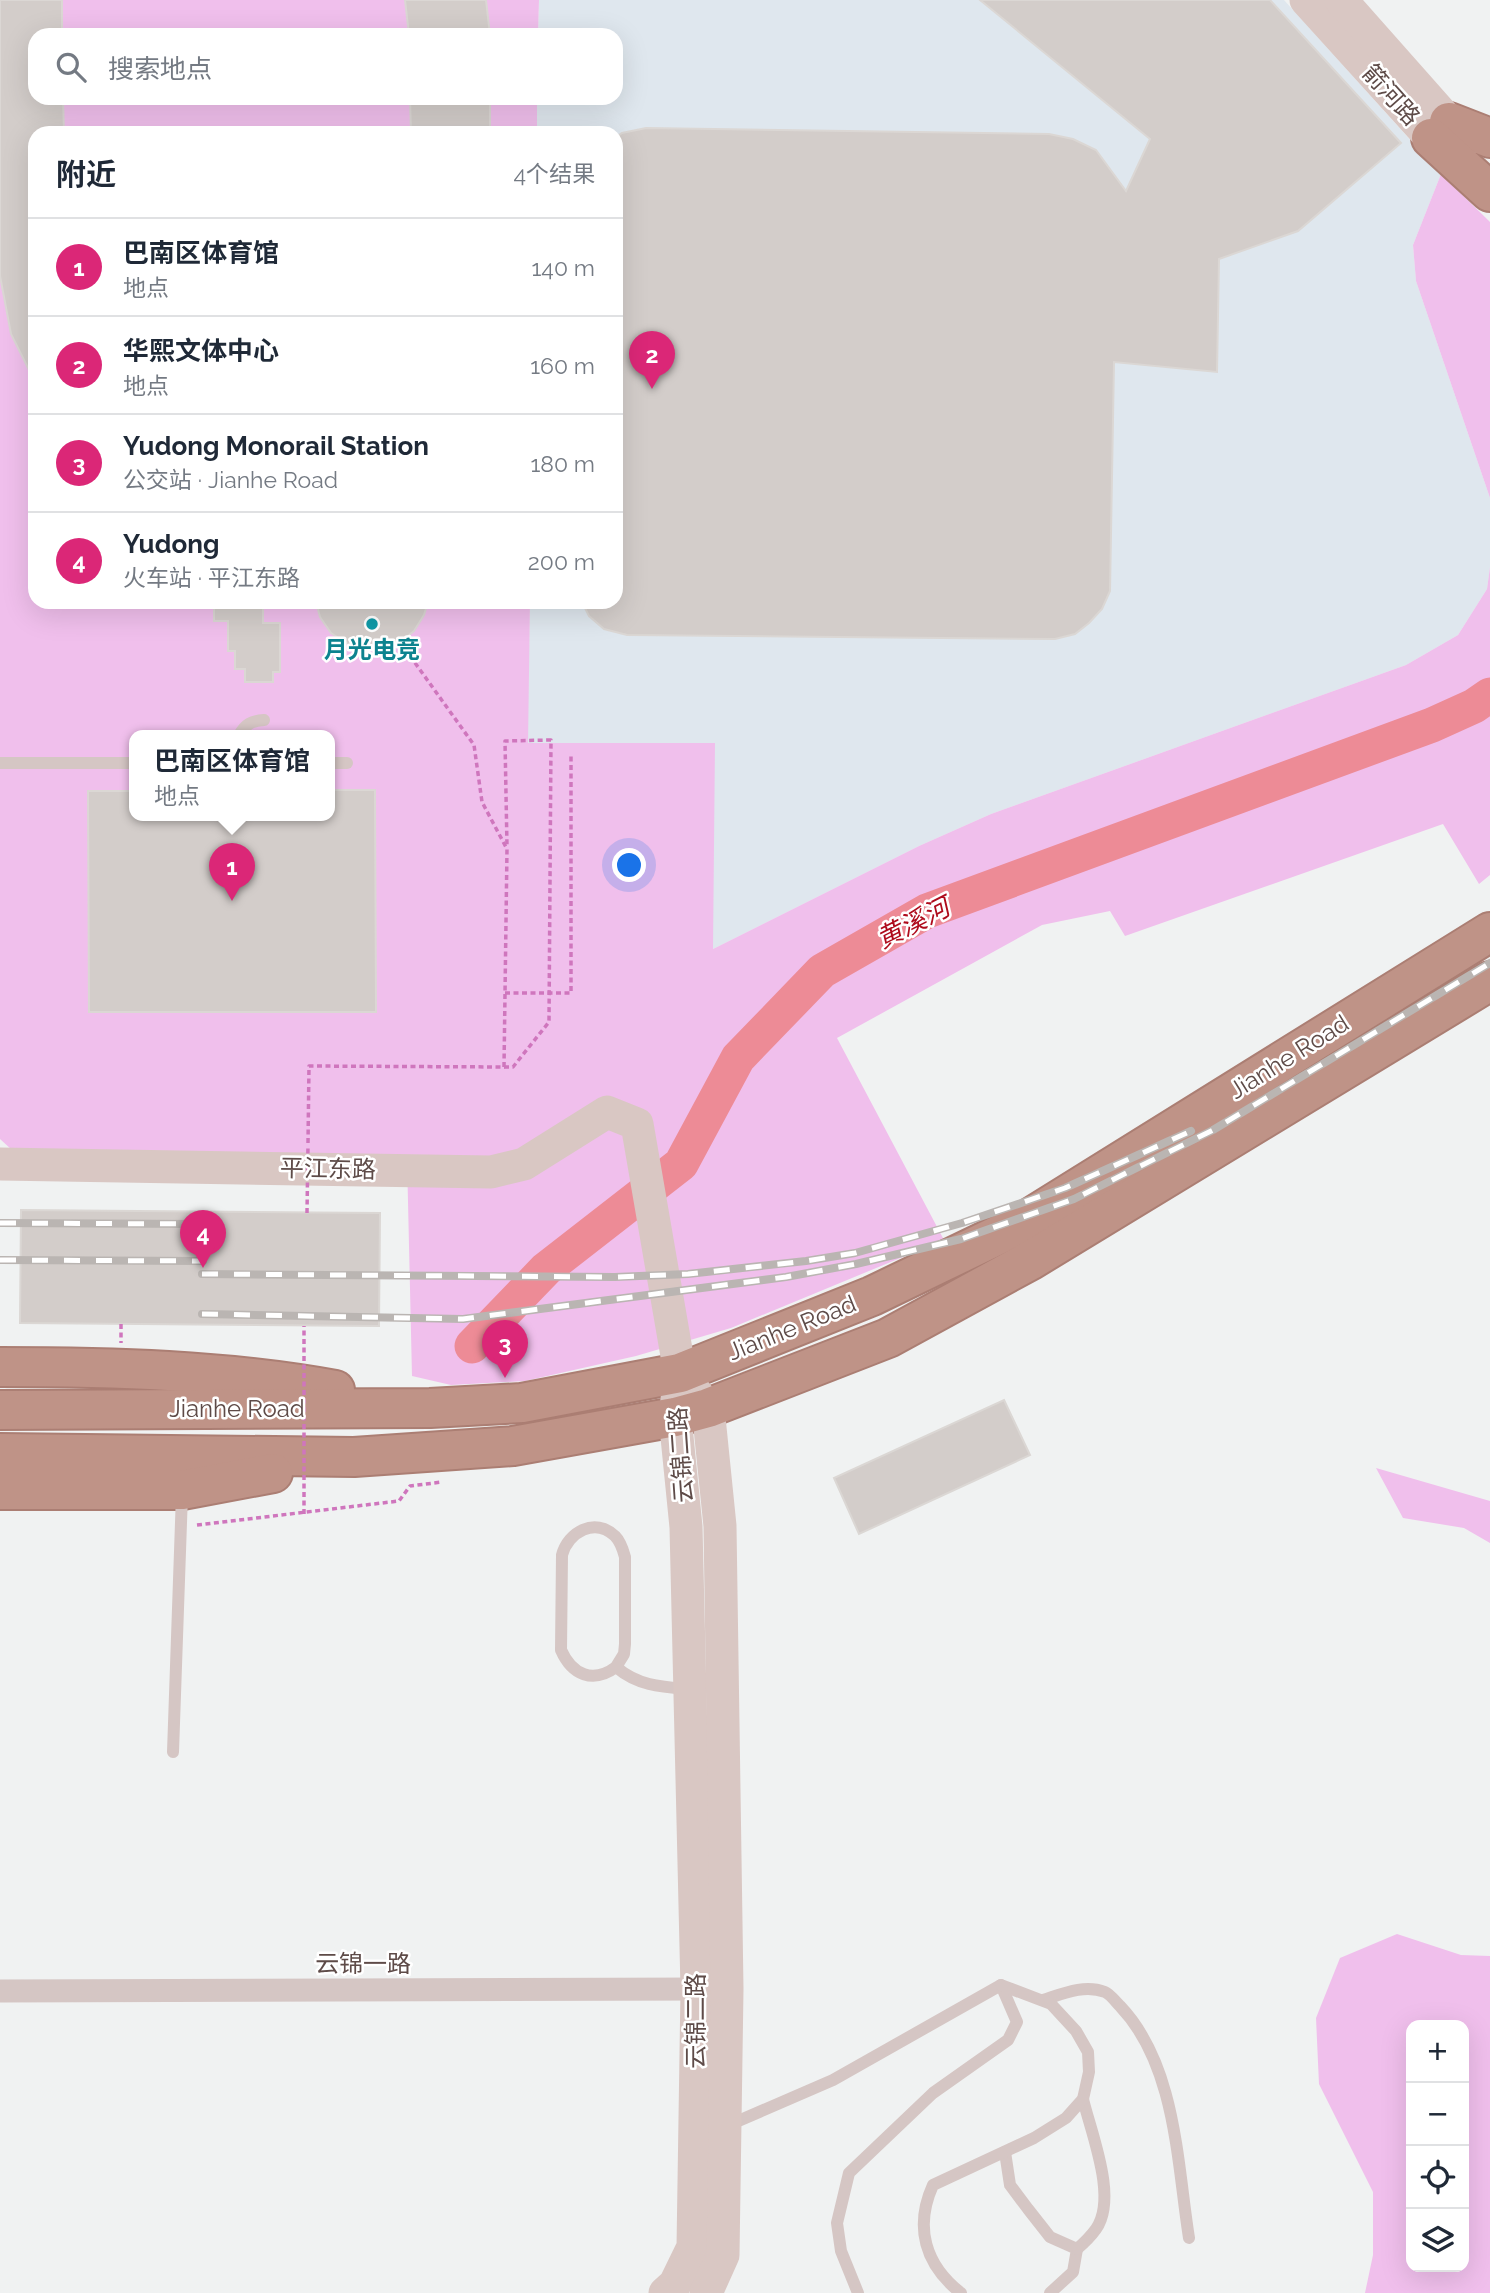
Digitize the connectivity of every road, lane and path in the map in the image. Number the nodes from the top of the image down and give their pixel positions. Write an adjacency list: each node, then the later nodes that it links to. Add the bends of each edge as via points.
1 (1306, 0): 3 (main road, 箭河路)
2 (1342, 0): 3 (main road, 箭河路)
3 (1439, 130): 4 (highway); 5 (main road, 箭河路); 6 (main road, 箭河路); 7 (highway)
4 (1490, 138)
5 (1490, 146)
6 (1490, 175)
7 (1490, 192)
8 (400, 642): 16 (path, via 474,745 482,802)
9 (264, 720): 10 (lane, via 252,721)
10 (242, 730)
11 (571, 755): 22 (path, via 571,993)
12 (0, 763): 13 (lane)
13 (129, 763)
14 (335, 763): 15 (lane)
15 (346, 763)
16 (507, 849): 21 (path); 22 (path, via 505,741 551,740)
17 (1490, 916): 19 (highway)
18 (1490, 932): 19 (highway, Jianhe Road)
19 (1429, 970): 28 (highway, Jianhe Road, via 1017,1226 872,1297)
20 (1490, 981): 31 (highway, Jianhe Road, via 1031,1259 888,1338)
21 (505, 993): 22 (path); 23 (path)
22 (550, 993): 23 (path, via 550,1022 513,1067)
23 (504, 1067): 25 (path, bridge, via 309,1066)
24 (0, 1164): 28 (main road, 平江东路, via 491,1172 524,1164 607,1112 637,1124)
25 (307, 1213)
26 (304, 1326): 37 (path, bridge)
27 (0, 1367): 29 (highway, via 196,1372 287,1382)
28 (680, 1373): 29 (highway, Jianhe Road, via 522,1403); 31 (main road, 云锦二路)
29 (430, 1408): 30 (highway, Jianhe Road)
30 (0, 1410)
31 (691, 1413): 33 (highway, Jianhe Road, via 513,1446); 40 (main road, 云锦二路, via 686,1527); 43 (main road, 云锦二路, via 720,1525)
32 (0, 1453): 33 (highway, Jianhe Road)
33 (354, 1457): 36 (highway)
34 (450, 1480): 37 (path, via 410,1486 399,1502)
35 (0, 1490): 36 (highway)
36 (182, 1490): 41 (lane)
37 (304, 1514): 38 (path)
38 (215, 1522)
39 (617, 1667): 39 (lane, via 625,1644 625,1557 615,1535 589,1527 573,1535 562,1555 561,1650 576,1672 592,1676); 40 (lane, via 629,1678 654,1687)
40 (690, 1689): 43 (main road, 云锦二路)
41 (173, 1752)
42 (1000, 1985): 45 (lane); 47 (lane, via 834,2080); 53 (lane, via 1017,2022 1008,2040 933,2093 849,2174 837,2223 841,2251)
43 (712, 1989): 44 (street, 云锦一路); 47 (main road, 云锦二路); 51 (main road, 云锦二路, via 693,2248 675,2284)
44 (0, 1991)
45 (1042, 2000): 46 (lane, via 1076,2031 1088,2052); 49 (lane, via 1078,1989 1107,1992 1152,2052 1168,2099)
46 (1083, 2099): 48 (lane, via 1066,2118); 50 (lane, via 1105,2202 1098,2227)
47 (725, 2126): 52 (main road, 云锦二路, via 723,2255)
48 (1005, 2152): 50 (lane, via 1010,2185 1028,2210 1050,2237); 54 (lane, via 933,2185 927,2199 922,2225 929,2258)
49 (1189, 2238)
50 (1077, 2249): 55 (lane, via 1073,2272)
51 (665, 2293)
52 (706, 2293)
53 (858, 2293)
54 (961, 2293)
55 (1050, 2293)

